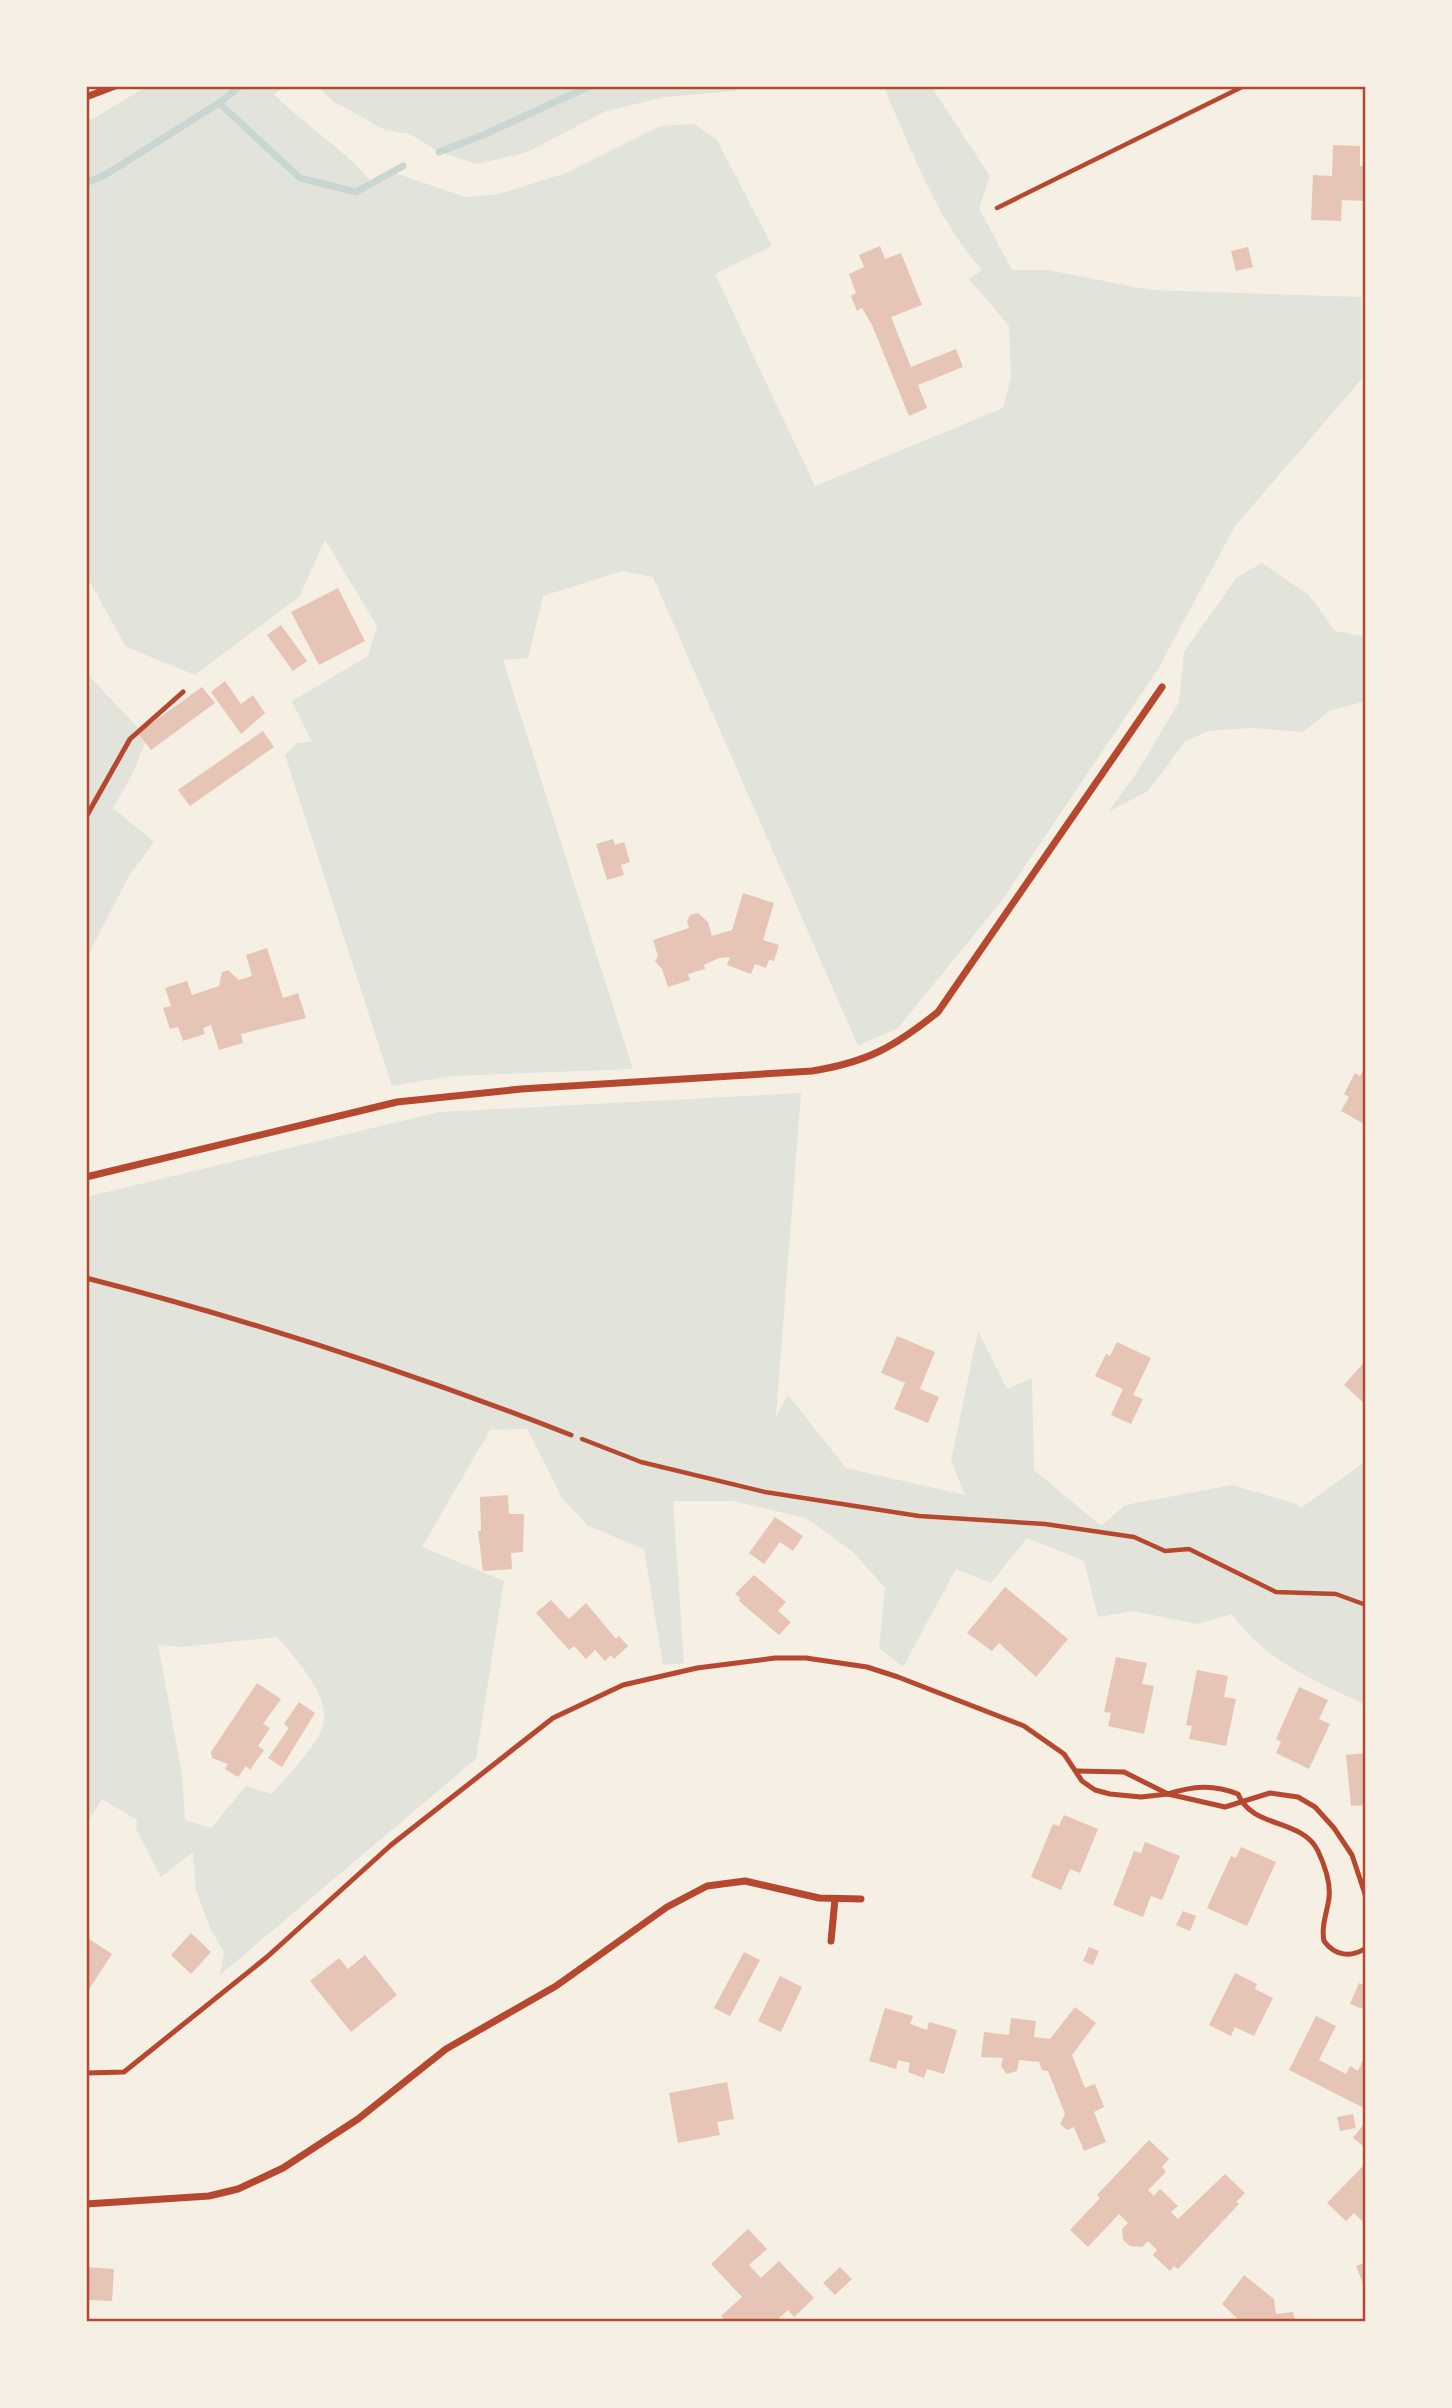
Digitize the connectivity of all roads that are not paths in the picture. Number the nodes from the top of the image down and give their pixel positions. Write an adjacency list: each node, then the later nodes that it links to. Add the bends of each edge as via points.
1 (115, 86): 2 (street)
2 (86, 97)
3 (1162, 687): 6 (street, via 938,1012 887,1050 851,1063 751,1077 521,1089 397,1102)
4 (183, 692): 5 (lane, via 130,739)
5 (86, 817)
6 (86, 1177)
7 (86, 1279): 8 (lane, via 289,1335)
8 (571, 1435)
9 (1077, 1771): 10 (lane, via 1124,1772); 10 (lane, via 1095,1790 1126,1797); 17 (lane, via 1047,1741 1000,1714 846,1663 775,1658 697,1668 623,1685 553,1718 463,1787 267,1957 124,2072)
10 (1168, 1794): 11 (lane, via 1226,1807); 11 (lane, via 1189,1787 1223,1788 1238,1794)
11 (1242, 1802): 12 (lane, via 1284,1793 1315,1807 1352,1855); 16 (lane, via 1257,1815 1294,1828 1313,1842 1329,1889 1324,1941 1342,1954)
12 (1366, 1897)
13 (835, 1899): 14 (street); 15 (street); 18 (street, via 746,1881 707,1886 667,1907 556,1986 446,2049 358,2119 272,2174 209,2196)
14 (860, 1899)
15 (831, 1941)
16 (1366, 1948)
17 (86, 2073)
18 (86, 2204)

